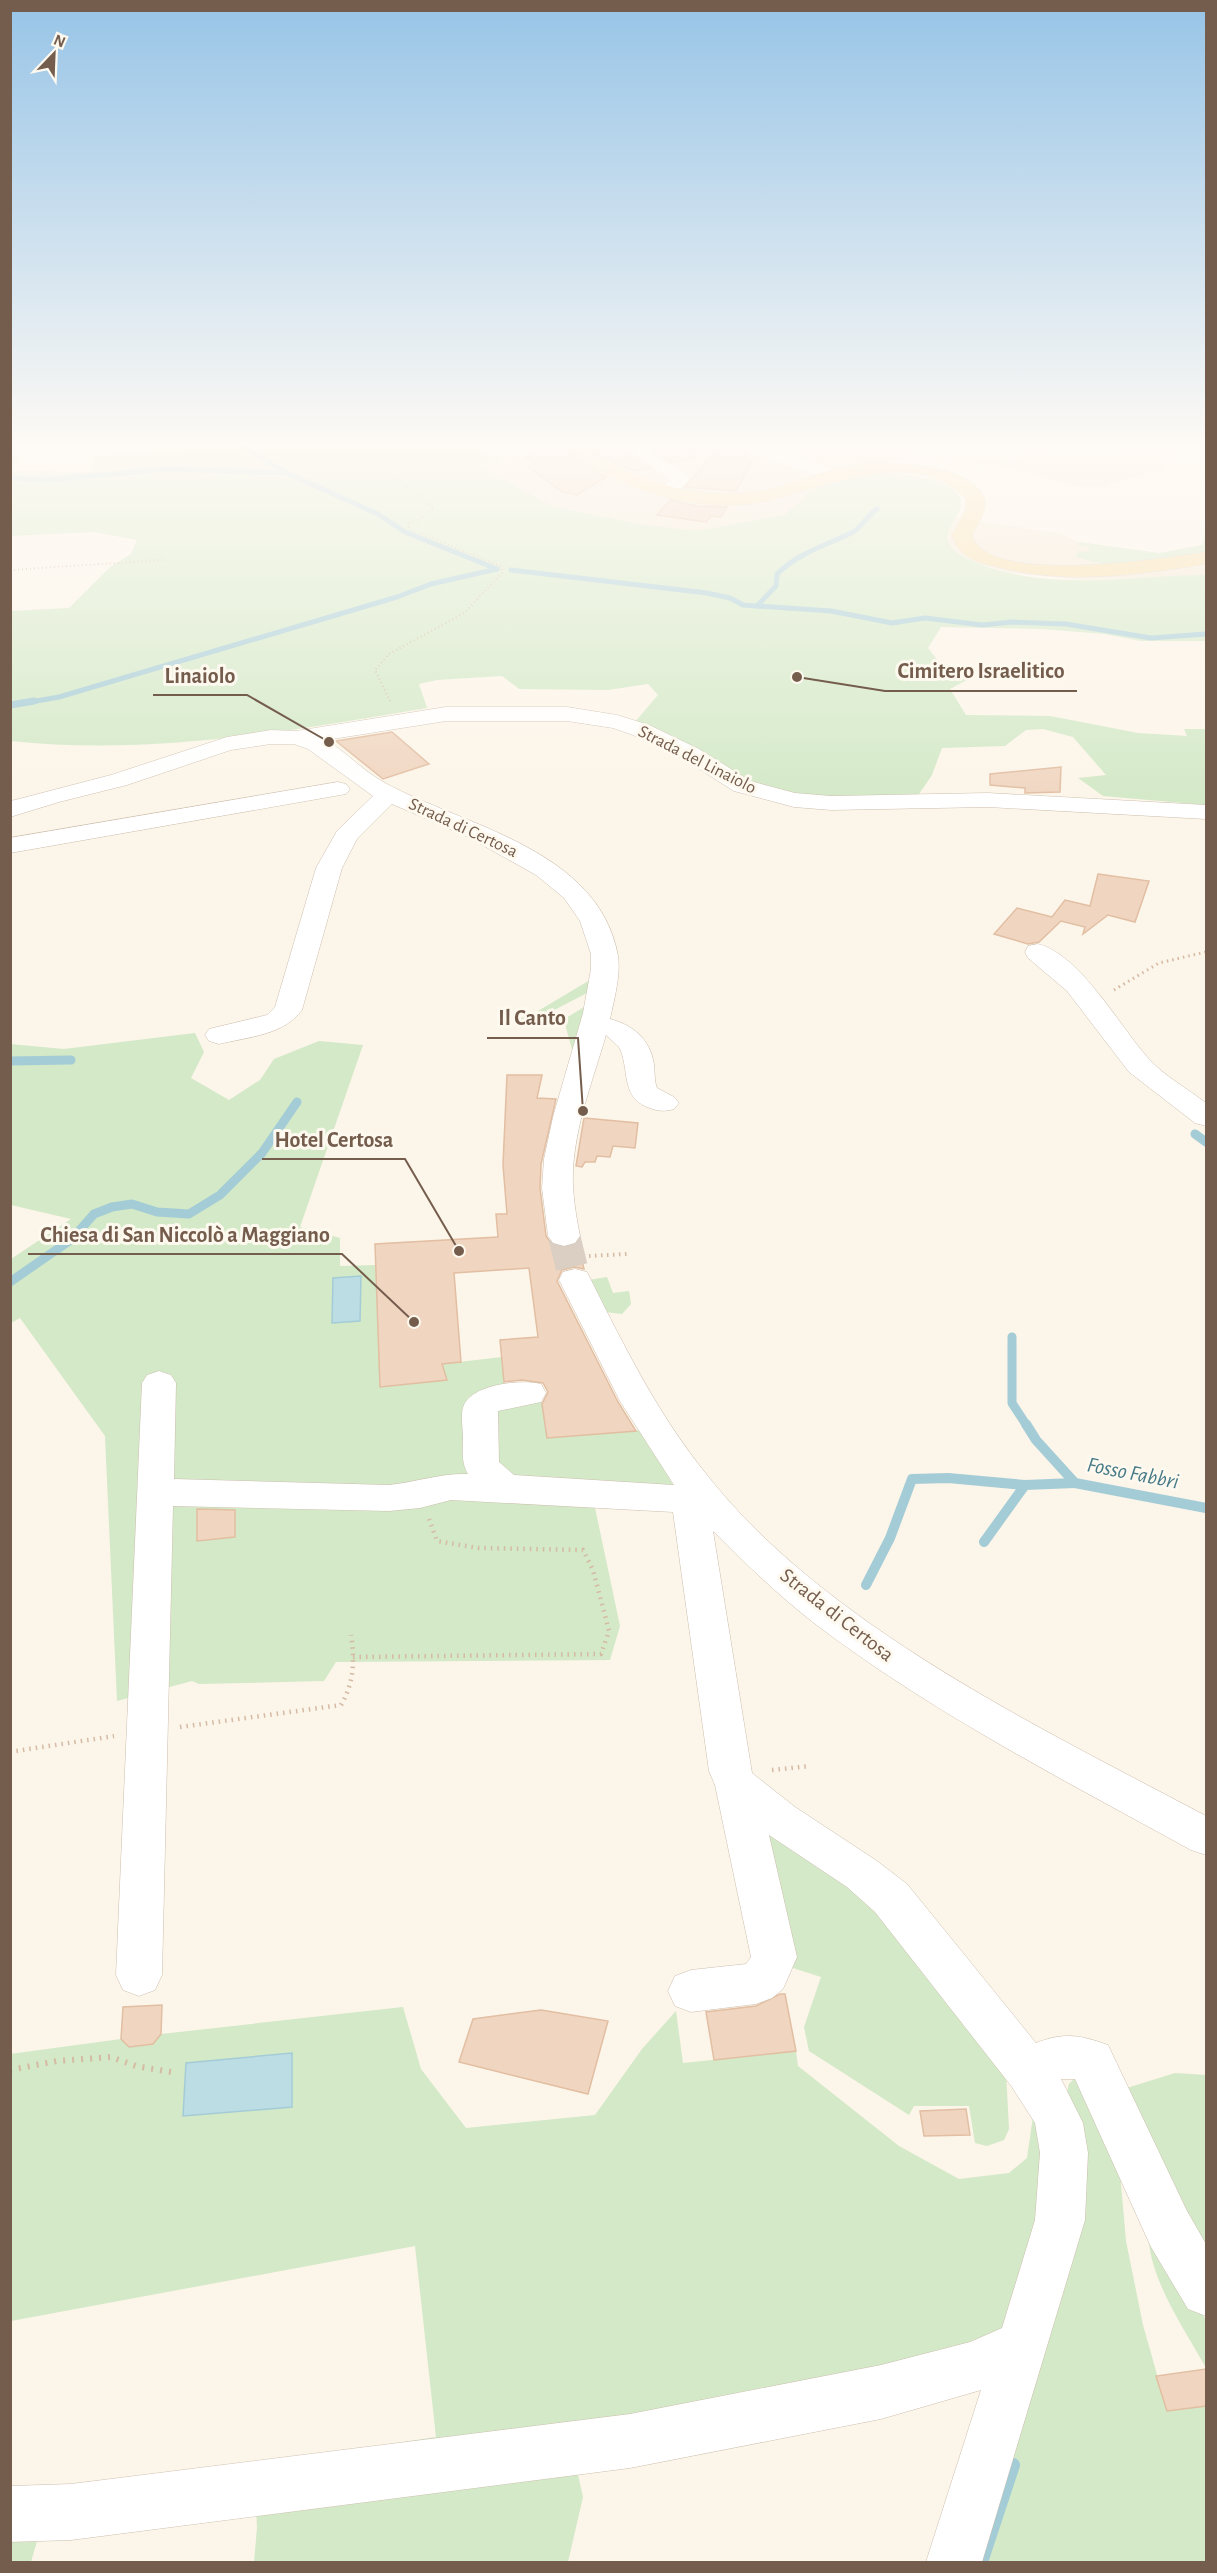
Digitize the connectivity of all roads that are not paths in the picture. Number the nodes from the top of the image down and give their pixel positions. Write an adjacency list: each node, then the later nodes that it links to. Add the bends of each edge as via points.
1 (1026, 568): 2 (main road, via 1057,573)
2 (1131, 568)
3 (298, 737): 5 (street, Strada di Certosa, via 317,745); 6 (street, via 227,745); 7 (street, Strada del Linaiolo, via 446,714 567,714 617,722 675,745 742,786 794,800 988,800)
4 (338, 789): 8 (street)
5 (389, 794): 10 (street, Strada di Certosa, via 524,857 555,877 583,903 594,920 604,956); 11 (street, via 346,836 329,868 288,1010 277,1021)
6 (10, 810)
7 (1206, 812)
8 (10, 846)
9 (1038, 952): 13 (street, via 1077,985 1139,1066)
10 (595, 1024): 12 (street, via 622,1032 639,1053 640,1088 650,1100); 18 (street, Strada di Certosa, via 559,1155 557,1191 573,1258 633,1390)
11 (219, 1035)
12 (664, 1103)
13 (1206, 1117)
14 (159, 1383): 17 (street)
15 (529, 1393): 16 (street, via 488,1400 480,1407 481,1465 491,1478)
16 (507, 1488): 17 (street, via 451,1487 389,1498); 18 (street, via 677,1499)
17 (157, 1492): 21 (street)
18 (701, 1492): 19 (street, via 691,1508 724,1737); 20 (street, Strada di Certosa, via 790,1582 877,1649 977,1710)
19 (736, 1785): 22 (street, via 774,1957 767,1974 756,1983); 23 (street, via 891,1898)
20 (1206, 1837)
21 (139, 1975)
22 (691, 1991)
23 (1029, 2071): 24 (street, via 1049,2057 1078,2055 1091,2061 1169,2229); 25 (street, via 1059,2123 1064,2189 1060,2220)
24 (1206, 2290)
25 (1021, 2346): 26 (street, via 970,2367 872,2395 630,2441 71,2512); 27 (street)
26 (10, 2514)
27 (954, 2562)

